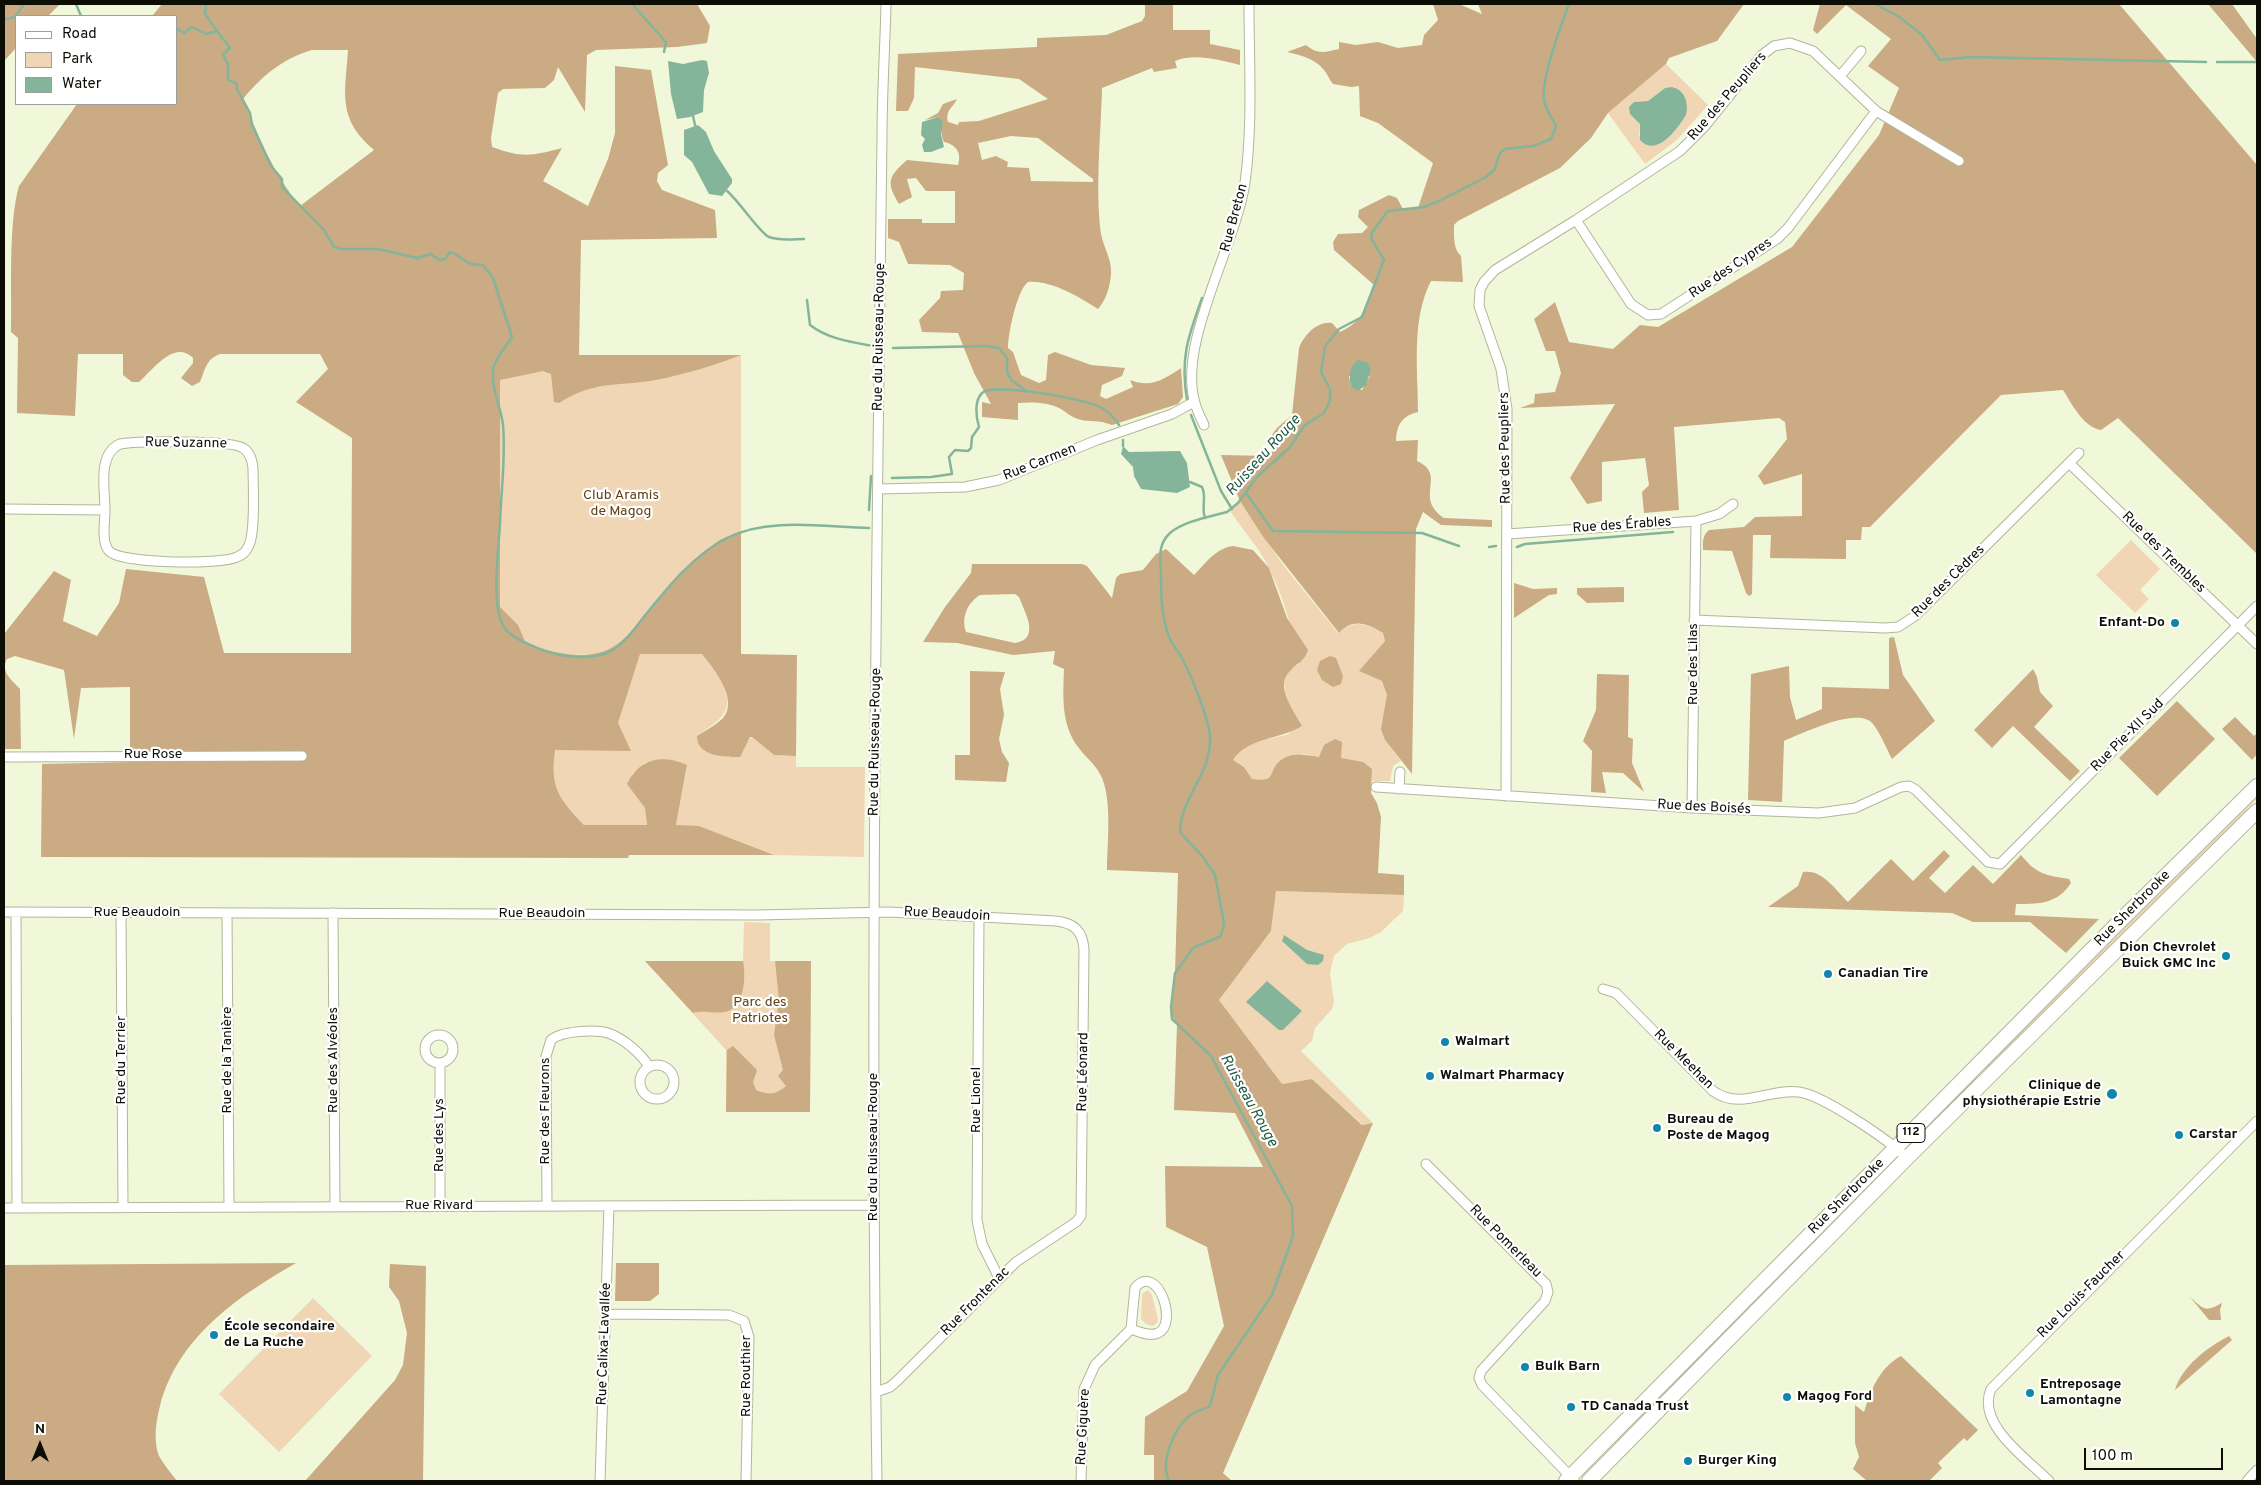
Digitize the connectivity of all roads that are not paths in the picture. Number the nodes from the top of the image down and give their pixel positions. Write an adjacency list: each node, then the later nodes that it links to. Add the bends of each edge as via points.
1 (886, 4): 12 (street, Rue du Ruisseau-Rouge)
2 (1249, 4): 8 (street, Rue Breton, via 1249,112 1244,185 1231,239 1195,341)
3 (1861, 51): 4 (street)
4 (1841, 76): 5 (street); 7 (street, Rue des Peupliers, via 1805,47 1782,43 1768,50 1680,151)
5 (1876, 111): 6 (street); 7 (street, Rue des Cypres, via 1777,239 1661,314 1648,315 1631,304)
6 (1960, 161)
7 (1576, 220): 17 (street, Rue des Peupliers, via 1495,270 1480,290 1479,306 1501,369 1507,399)
8 (1194, 402): 9 (street, Rue Breton); 12 (street, Rue Carmen, via 1179,411 999,480 965,486)
9 (1204, 424)
10 (2079, 453): 11 (street, Rue des Cèdres)
11 (2068, 463): 19 (street, Rue des Cèdres, via 1904,624 1884,628); 20 (street, Rue des Trembles)
12 (878, 488): 37 (street, Rue du Ruisseau-Rouge)
13 (1733, 504): 16 (street, Rue des Érables, via 1718,514)
14 (4, 509): 15 (street)
15 (105, 510): 15 (street, Rue Suzanne, via 105,461 109,452 120,444 225,444 243,448 251,456 252,538 247,549 237,557 213,561 140,561 118,557 105,544)
16 (1696, 520): 17 (street, Rue des Érables); 19 (street, Rue des Lilas)
17 (1507, 534): 28 (street, Rue des Peupliers)
18 (2257, 606): 20 (street, Rue Pie-XII Sud)
19 (1694, 620): 29 (street, Rue des Lilas)
20 (2238, 625): 21 (street, Rue des Trembles); 31 (street, Rue Pie-XII Sud, via 2006,860)
21 (2257, 644)
22 (302, 756): 23 (street, Rue Rose)
23 (4, 757)
24 (1400, 772): 27 (street)
25 (2257, 786): 44 (main road, Rue Sherbrooke / 112)
26 (1376, 787): 27 (street, Rue des Boisés)
27 (1399, 789): 28 (street, Rue des Boisés)
28 (1506, 796): 29 (street, Rue des Boisés)
29 (1692, 808): 31 (street, Rue des Boisés, via 1831,812 1855,808 1909,786 1988,862)
30 (2257, 811): 45 (main road, Rue Sherbrooke / 112)
31 (1997, 864)
32 (4, 912): 33 (street, Rue Beaudoin)
33 (16, 912): 34 (street, Rue Beaudoin); 55 (street)
34 (121, 913): 35 (street, Rue Beaudoin); 51 (street, Rue du Terrier)
35 (227, 913): 36 (street, Rue Beaudoin); 52 (street, Rue de la Tanière)
36 (333, 913): 37 (street, Rue Beaudoin); 53 (street, Rue des Alvéoles)
37 (875, 913): 38 (street, Rue Beaudoin); 47 (street, Rue du Ruisseau-Rouge)
38 (979, 917): 39 (street, Rue Beaudoin, via 1062,922); 57 (street, Rue Lionel, via 976,1213 982,1244)
39 (1078, 930): 56 (street, Rue Léonard, via 1084,950)
40 (1603, 989): 44 (street, Rue Meehan, via 1616,993 1722,1097 1738,1100 1804,1093)
41 (440, 1064): 48 (street, Rue des Lys)
42 (649, 1067): 49 (street, Rue des Fleurons, via 639,1054 607,1033 566,1033 551,1040 546,1056)
43 (2257, 1121): 68 (street, Rue Louis-Faucher, via 1991,1389 1987,1404 1992,1424)
44 (1896, 1147): 45 (street, Rue Meehan); 62 (main road, Rue Sherbrooke / 112)
45 (1907, 1158): 67 (main road, Rue Sherbrooke / 112)
46 (1426, 1164): 62 (street, Rue Pomerleau, via 1546,1284 1545,1301 1481,1371 1479,1378)
47 (874, 1205): 50 (street, Rue Rivard); 60 (street, Rue du Ruisseau-Rouge)
48 (440, 1206): 49 (street, Rue Rivard); 53 (street, Rue Rivard)
49 (547, 1206): 50 (street, Rue Rivard)
50 (609, 1206): 58 (street, Rue Calixa-Lavallée)
51 (123, 1207): 52 (street, Rue Rivard); 55 (street, Rue Rivard)
52 (228, 1207): 53 (street, Rue Rivard)
53 (335, 1207)
54 (4, 1208): 55 (street, Rue Rivard)
55 (17, 1208)
56 (1081, 1216): 57 (street, Rue Frontenac, via 1025,1255)
57 (999, 1278): 60 (street, Rue Frontenac, via 894,1384)
58 (606, 1314): 63 (street, Rue Calixa-Lavallée); 64 (street, Rue Routhier, via 729,1315 744,1321 749,1337)
59 (1131, 1329): 59 (street, via 1134,1290 1139,1283 1151,1282 1161,1294 1165,1326 1153,1334); 66 (street, Rue Giguère, via 1095,1365 1085,1384)
60 (876, 1392): 65 (street, Rue du Ruisseau-Rouge)
61 (2257, 1470): 69 (street)
62 (1571, 1480)
63 (600, 1481)
64 (746, 1481)
65 (877, 1481)
66 (1082, 1481)
67 (1590, 1481)
68 (2049, 1481)
69 (2247, 1481)

